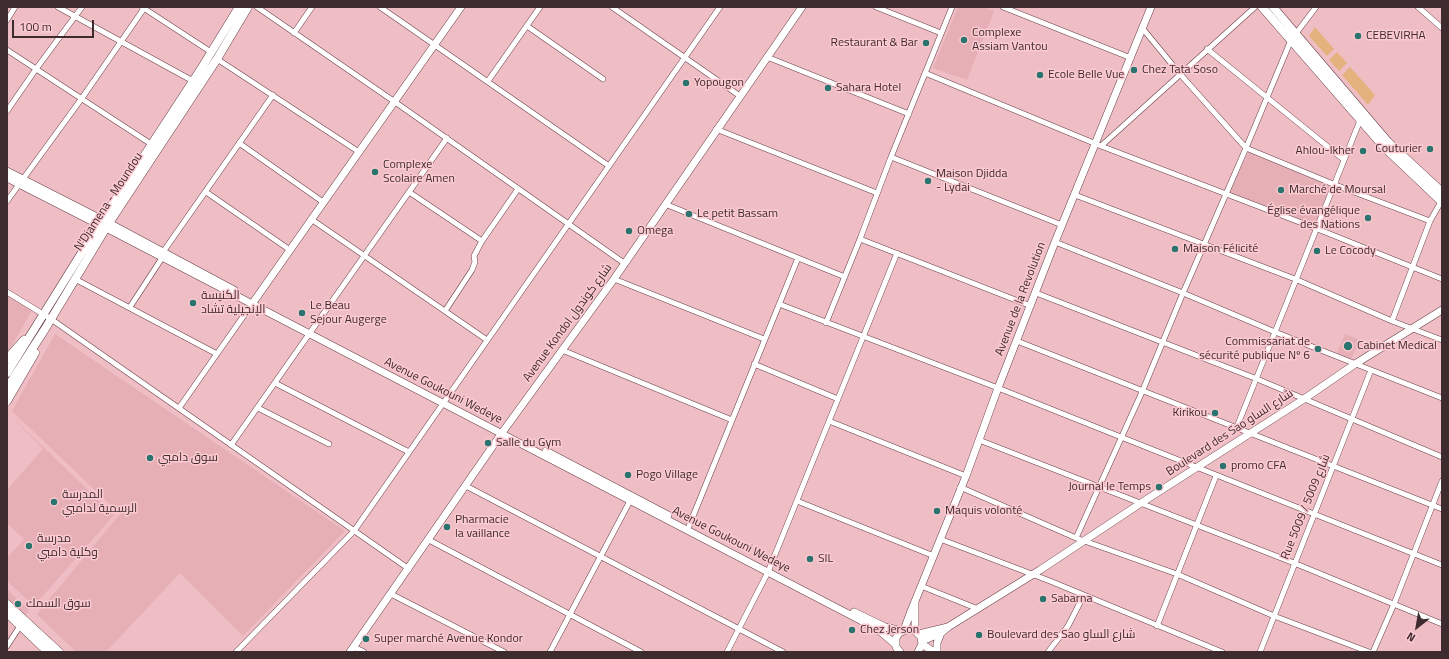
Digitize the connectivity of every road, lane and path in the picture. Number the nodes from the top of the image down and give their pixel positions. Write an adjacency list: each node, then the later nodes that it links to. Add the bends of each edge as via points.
1 (15, 7): 25 (street)
2 (58, 7): 24 (street)
3 (82, 7): 24 (street)
4 (144, 7): 32 (street); 36 (street)
5 (239, 7): 36 (main road, N'Djamena - Moundou)
6 (248, 7): 40 (main road, N'Djamena - Moundou)
7 (257, 7): 29 (street)
8 (312, 7): 29 (street)
9 (380, 7): 33 (street)
10 (461, 7): 33 (street)
11 (540, 7): 26 (street)
12 (612, 7): 38 (street)
13 (720, 7): 38 (street)
14 (802, 7): 37 (street, Avenue Kondol شارع كوندول)
15 (876, 7): 30 (street)
16 (952, 7): 30 (street)
17 (1003, 7): 39 (street)
18 (1152, 7): 28 (street, Avenue de la Revolution)
19 (1255, 7): 34 (street)
20 (1262, 7): 31 (main road)
21 (1273, 7): 31 (main road)
22 (1316, 7): 31 (street)
23 (1418, 7): 27 (street)
24 (75, 16): 32 (street); 41 (street)
25 (7, 20)
26 (527, 26): 44 (street); 46 (street)
27 (1442, 28)
28 (1143, 29): 39 (street, Avenue de la Revolution); 43 (street)
29 (294, 33): 51 (street)
30 (942, 33): 42 (street)
31 (1293, 37): 50 (street); 54 (main road)
32 (121, 42): 45 (street); 49 (street)
33 (435, 45): 46 (street); 51 (street)
34 (1207, 49): 43 (street); 50 (street)
35 (7, 50): 41 (street)
36 (211, 52): 45 (main road, N'Djamena - Moundou)
37 (767, 57): 48 (street, Avenue Kondol شارع كوندول); 53 (street)
38 (685, 58): 48 (street); 64 (street)
39 (1131, 58): 59 (street, Avenue de la Revolution)
40 (216, 59): 47 (street); 82 (main road, N'Djamena - Moundou)
41 (36, 69): 49 (street); 52 (street)
42 (926, 73): 53 (street); 59 (street)
43 (1180, 74): 59 (street); 60 (street)
44 (602, 79)
45 (193, 81): 58 (main road, N'Djamena - Moundou)
46 (488, 81): 64 (street)
47 (273, 95): 57 (street); 61 (street)
48 (740, 96): 55 (street, Avenue Kondol شارع كوندول)
49 (82, 98): 58 (street); 67 (street)
50 (1267, 98): 60 (street); 63 (street)
51 (395, 102): 56 (street); 61 (street)
52 (7, 111)
53 (909, 114): 62 (street)
54 (1362, 117): 63 (street); 72 (main road); 77 (main road, via 1384,146)
55 (716, 129): 73 (street); 79 (street, Avenue Kondol شارع كوندول)
56 (447, 138): 69 (street); 71 (street)
57 (239, 143): 70 (street); 78 (street)
58 (151, 144): 82 (main road, N'Djamena - Moundou)
59 (1098, 145): 74 (street, Avenue de la Revolution); 75 (street)
60 (1246, 148): 68 (street); 75 (street)
61 (359, 152): 78 (street)
62 (891, 157): 73 (street); 84 (street)
63 (1343, 159): 68 (street)
64 (609, 166): 83 (street)
65 (7, 171): 67 (street)
66 (7, 178): 67 (street)
67 (21, 181): 76 (street); 82 (street, Avenue Goukouni Wedeye)
68 (1333, 184): 81 (street); 85 (street)
69 (518, 188): 83 (street); 87 (street)
70 (206, 192): 90 (street); 92 (street)
71 (409, 192): 87 (street); 93 (street)
72 (1442, 192)
73 (877, 193): 86 (street)
74 (1075, 195): 84 (street, Avenue de la Revolution); 89 (street)
75 (1225, 195): 85 (street); 89 (street)
76 (7, 201)
77 (1442, 201): 81 (street)
78 (323, 202): 80 (street)
79 (665, 204): 94 (street); 95 (street, Avenue Kondol شارع كوندول)
80 (311, 219): 90 (street); 93 (street)
81 (1430, 220): 96 (street)
82 (104, 224): 92 (street, Avenue Goukouni Wedeye); 98 (main road, N'Djamena - Moundou); 111 (main road, N'Djamena - Moundou)
83 (568, 225): 95 (street); 122 (street)
84 (1062, 225): 88 (street, Avenue de la Revolution)
85 (1315, 228): 96 (street); 100 (street)
86 (860, 239): 91 (street); 97 (street)
87 (482, 242): 110 (street, via 474,256 472,270)
88 (1055, 242): 103 (street, Avenue de la Revolution); 104 (street)
89 (1204, 244): 100 (street); 104 (street)
90 (290, 250): 105 (street)
91 (897, 253): 107 (street); 120 (street)
92 (163, 255): 105 (street, Avenue Goukouni Wedeye); 108 (street)
93 (365, 255): 110 (street); 118 (street)
94 (798, 258): 97 (street); 106 (street)
95 (624, 263): 99 (street, Avenue Kondol شارع كوندول)
96 (1413, 267): 101 (street); 113 (street)
97 (845, 277): 114 (street)
98 (74, 279): 108 (street); 112 (main road, N'Djamena - Moundou)
99 (614, 279): 121 (street); 126 (street, Avenue Kondol شارع كوندول)
100 (1295, 279): 113 (street); 119 (street)
101 (1442, 279)
102 (7, 292): 111 (street)
103 (1036, 292): 107 (street, Avenue de la Revolution); 125 (street)
104 (1183, 293): 119 (street); 125 (street)
105 (253, 302): 118 (street, Avenue Goukouni Wedeye); 127 (street)
106 (779, 304): 114 (street); 121 (street)
107 (1031, 306): 124 (street, Avenue de la Revolution)
108 (130, 308): 127 (street)
109 (1442, 310): 115 (street, Boulevard des Sao شارع الساو)
110 (445, 311): 122 (street)
111 (43, 315): 112 (street); 116 (main road, N'Djamena - Moundou)
112 (51, 319): 117 (main road, N'Djamena - Moundou); 144 (street)
113 (1392, 321): 115 (street)
114 (826, 323): 120 (street)
115 (1412, 328): 123 (street); 131 (street, Boulevard des Sao شارع الساو)
116 (34, 329): 128 (main road, N'Djamena - Moundou); 129 (main road)
117 (45, 329): 128 (main road, N'Djamena - Moundou); 142 (main road, via 39,346)
118 (311, 332): 135 (street); 143 (street, Avenue Goukouni Wedeye)
119 (1275, 332): 131 (street); 134 (street)
120 (863, 338): 137 (street); 140 (street)
121 (764, 339): 130 (street)
122 (487, 340): 143 (street)
123 (1442, 340)
124 (1017, 342): 137 (street, Avenue de la Revolution); 138 (street)
125 (1164, 342): 134 (street); 138 (street)
126 (562, 350): 146 (street); 150 (street, Avenue Kondol شارع كوندول)
127 (217, 354): 144 (street)
128 (22, 357): 133 (main road); 136 (main road)
129 (7, 359)
130 (754, 364): 140 (street); 146 (street)
131 (1355, 364): 132 (street); 141 (street, Boulevard des Sao شارع الساو)
132 (1372, 370): 139 (street); 147 (street, Rue 5009 / شارع 5009)
133 (7, 373)
134 (1257, 379): 141 (street); 149 (street)
135 (275, 383): 145 (street); 156 (street)
136 (7, 388)
137 (998, 388): 152 (street); 153 (street, Avenue de la Revolution)
138 (1142, 392): 149 (street); 152 (street)
139 (1442, 398)
140 (838, 399): 148 (street)
141 (1304, 399): 147 (street); 151 (street, Boulevard des Sao شارع الساو)
142 (7, 401)
143 (445, 401): 150 (street, Avenue Goukouni Wedeye); 156 (street)
144 (179, 408): 155 (street)
145 (258, 408): 154 (street); 155 (street)
146 (732, 420): 172 (street)
147 (1352, 420): 157 (street); 158 (street, Rue 5009 / شارع 5009)
148 (829, 421): 160 (street); 167 (street)
149 (1236, 428): 151 (street)
150 (503, 432): 163 (street, Avenue Kondol شارع كوندول); 166 (street, Avenue Goukouni Wedeye)
151 (1251, 433): 158 (street); 159 (street, Boulevard des Sao شارع الساو)
152 (1121, 438): 159 (street); 164 (street)
153 (979, 440): 160 (street, Avenue de la Revolution); 164 (street)
154 (329, 444)
155 (231, 445): 174 (street)
156 (409, 452): 174 (street)
157 (1442, 457)
158 (1334, 466): 169 (street); 171 (street, Rue 5009 / شارع 5009)
159 (1196, 468): 161 (street); 168 (street, Boulevard des Sao شارع الساو)
160 (966, 476): 165 (street, Avenue de la Revolution)
161 (1216, 476): 171 (street); 173 (street)
162 (1442, 481): 169 (street)
163 (466, 486): 177 (street, Avenue Kondol شارع كوندول); 181 (street)
164 (1099, 486): 168 (street); 176 (street)
165 (960, 487): 175 (street, Avenue de la Revolution); 176 (street)
166 (632, 498): 172 (street, Avenue Goukouni Wedeye); 181 (street); 185 (street, Avenue Goukouni Wedeye)
167 (797, 501): 180 (street); 185 (street)
168 (1141, 503): 173 (street); 178 (street, Boulevard des Sao شارع الساو)
169 (1432, 505): 170 (street); 179 (street)
170 (1442, 509)
171 (1314, 514): 179 (street); 182 (street, Rue 5009 / شارع 5009)
172 (689, 526): 185 (street, Avenue Goukouni Wedeye)
173 (1196, 526): 182 (street); 186 (street)
174 (354, 530): 184 (street); 212 (street)
175 (940, 538): 180 (street, Avenue de la Revolution); 187 (street)
176 (1076, 538): 178 (street)
177 (429, 540): 184 (street, Avenue Kondol شارع كوندول); 196 (street)
178 (1084, 541): 186 (street); 187 (street, Boulevard des Sao شارع الساو)
179 (1414, 554): 183 (street); 193 (street)
180 (934, 556): 188 (street, Avenue de la Revolution)
181 (601, 557): 196 (street); 202 (street)
182 (1294, 563): 193 (street); 197 (street, Rue 5009 / شارع 5009)
183 (1442, 565)
184 (409, 569): 189 (street, Avenue Kondol شارع كوندول)
185 (769, 570): 202 (street); 203 (street, Avenue Goukouni Wedeye, via 885,627); 209 (street, Avenue Goukouni Wedeye, via 881,632)
186 (1177, 574): 197 (street); 200 (street)
187 (1032, 575): 190 (street); 194 (street, Boulevard des Sao شارع الساو)
188 (921, 586): 191 (street, Avenue de la Revolution); 194 (street)
189 (391, 594): 208 (street, Avenue Kondol شارع كوندول); 214 (street)
190 (1084, 595): 200 (street); 222 (street, via 1068,626)
191 (915, 601): 203 (street, Avenue de la Revolution); 204 (street, Avenue de la Revolution)
192 (7, 604): 211 (main road)
193 (1394, 604): 198 (street); 226 (street)
194 (978, 609): 201 (street, Boulevard des Sao شارع الساو)
195 (7, 614): 199 (main road)
196 (570, 615): 215 (street); 216 (street)
197 (1274, 616): 224 (street, Rue 5009 / شارع 5009); 225 (street)
198 (1442, 624)
199 (20, 626): 207 (street); 210 (main road)
200 (1157, 626): 223 (street)
201 (948, 627): 204 (street, Boulevard des Sao شارع الساو); 205 (street, Boulevard des Sao شارع الساو)
202 (739, 629): 217 (street); 218 (street)
203 (903, 630): 204 (street, Avenue Goukouni Wedeye, via 912,629); 209 (street, Avenue de la Revolution, via 896,638)
204 (917, 632): 206 (street)
205 (941, 633): 206 (street, Boulevard des Sao شارع الساو); 221 (street, via 936,644)
206 (922, 642): 219 (street); 220 (street)
207 (7, 646)
208 (352, 649): 213 (street)
209 (896, 649)
210 (48, 652)
211 (59, 652)
212 (236, 652)
213 (364, 652)
214 (504, 652)
215 (550, 652)
216 (641, 652)
217 (727, 652)
218 (783, 652)
219 (918, 652)
220 (934, 652)
221 (937, 652)
222 (1048, 652)
223 (1222, 652)
224 (1260, 652)
225 (1369, 652)
226 (1373, 652)

